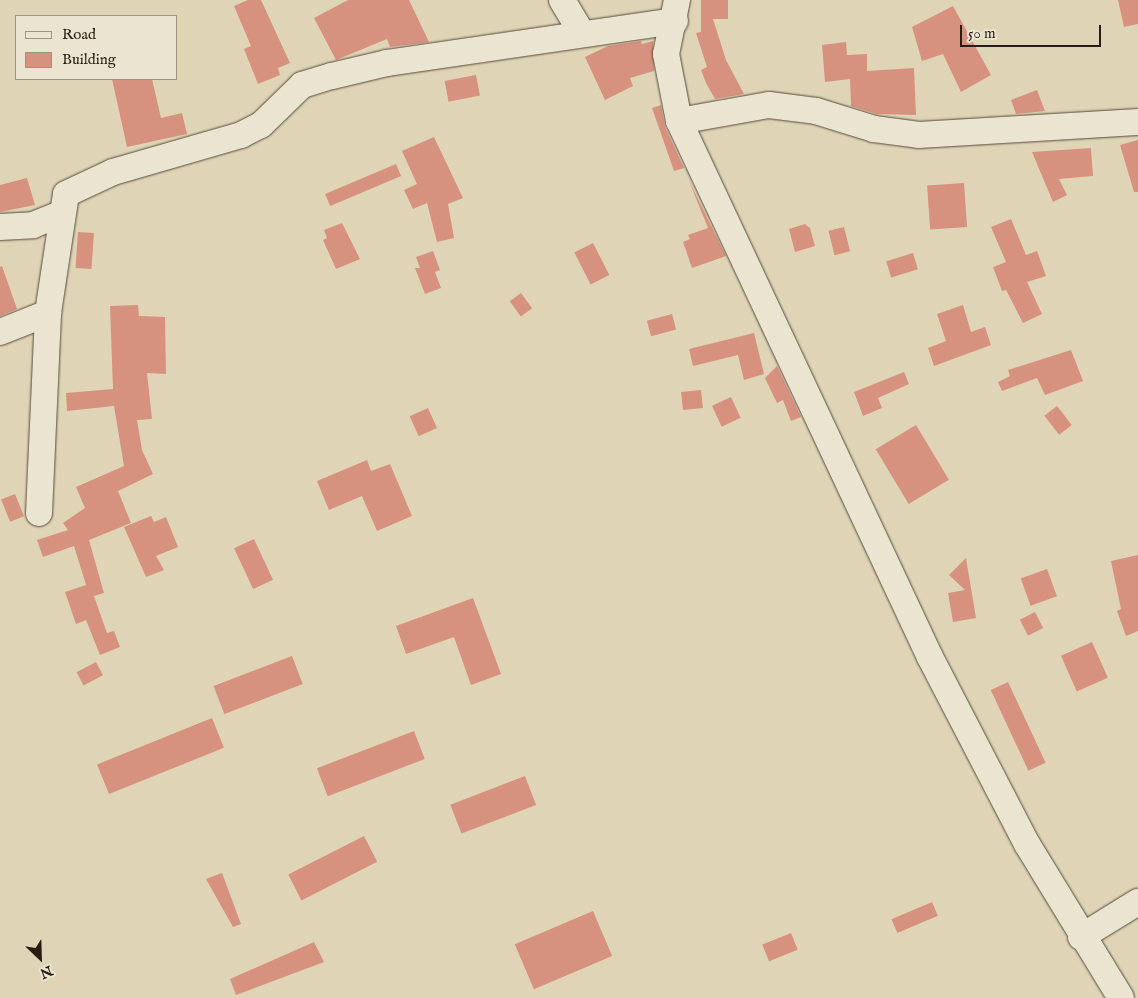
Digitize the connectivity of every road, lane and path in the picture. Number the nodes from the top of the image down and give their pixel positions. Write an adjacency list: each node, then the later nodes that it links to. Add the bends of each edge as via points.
1 (562, 0): 3 (street)
2 (676, 10): 3 (street); 4 (street, via 666,54)
3 (582, 33): 6 (street, via 387,62 302,85 261,125 242,135 85,182 66,194)
4 (679, 121): 5 (street, via 769,105 816,111 874,129 919,135); 12 (street, via 930,657 1027,844)
5 (1138, 122)
6 (63, 213): 7 (street, via 33,225); 8 (street)
7 (0, 226)
8 (48, 313): 9 (street); 10 (street)
9 (0, 332)
10 (39, 513)
11 (1138, 902): 12 (street)
12 (1081, 937): 13 (street)
13 (1121, 998)

